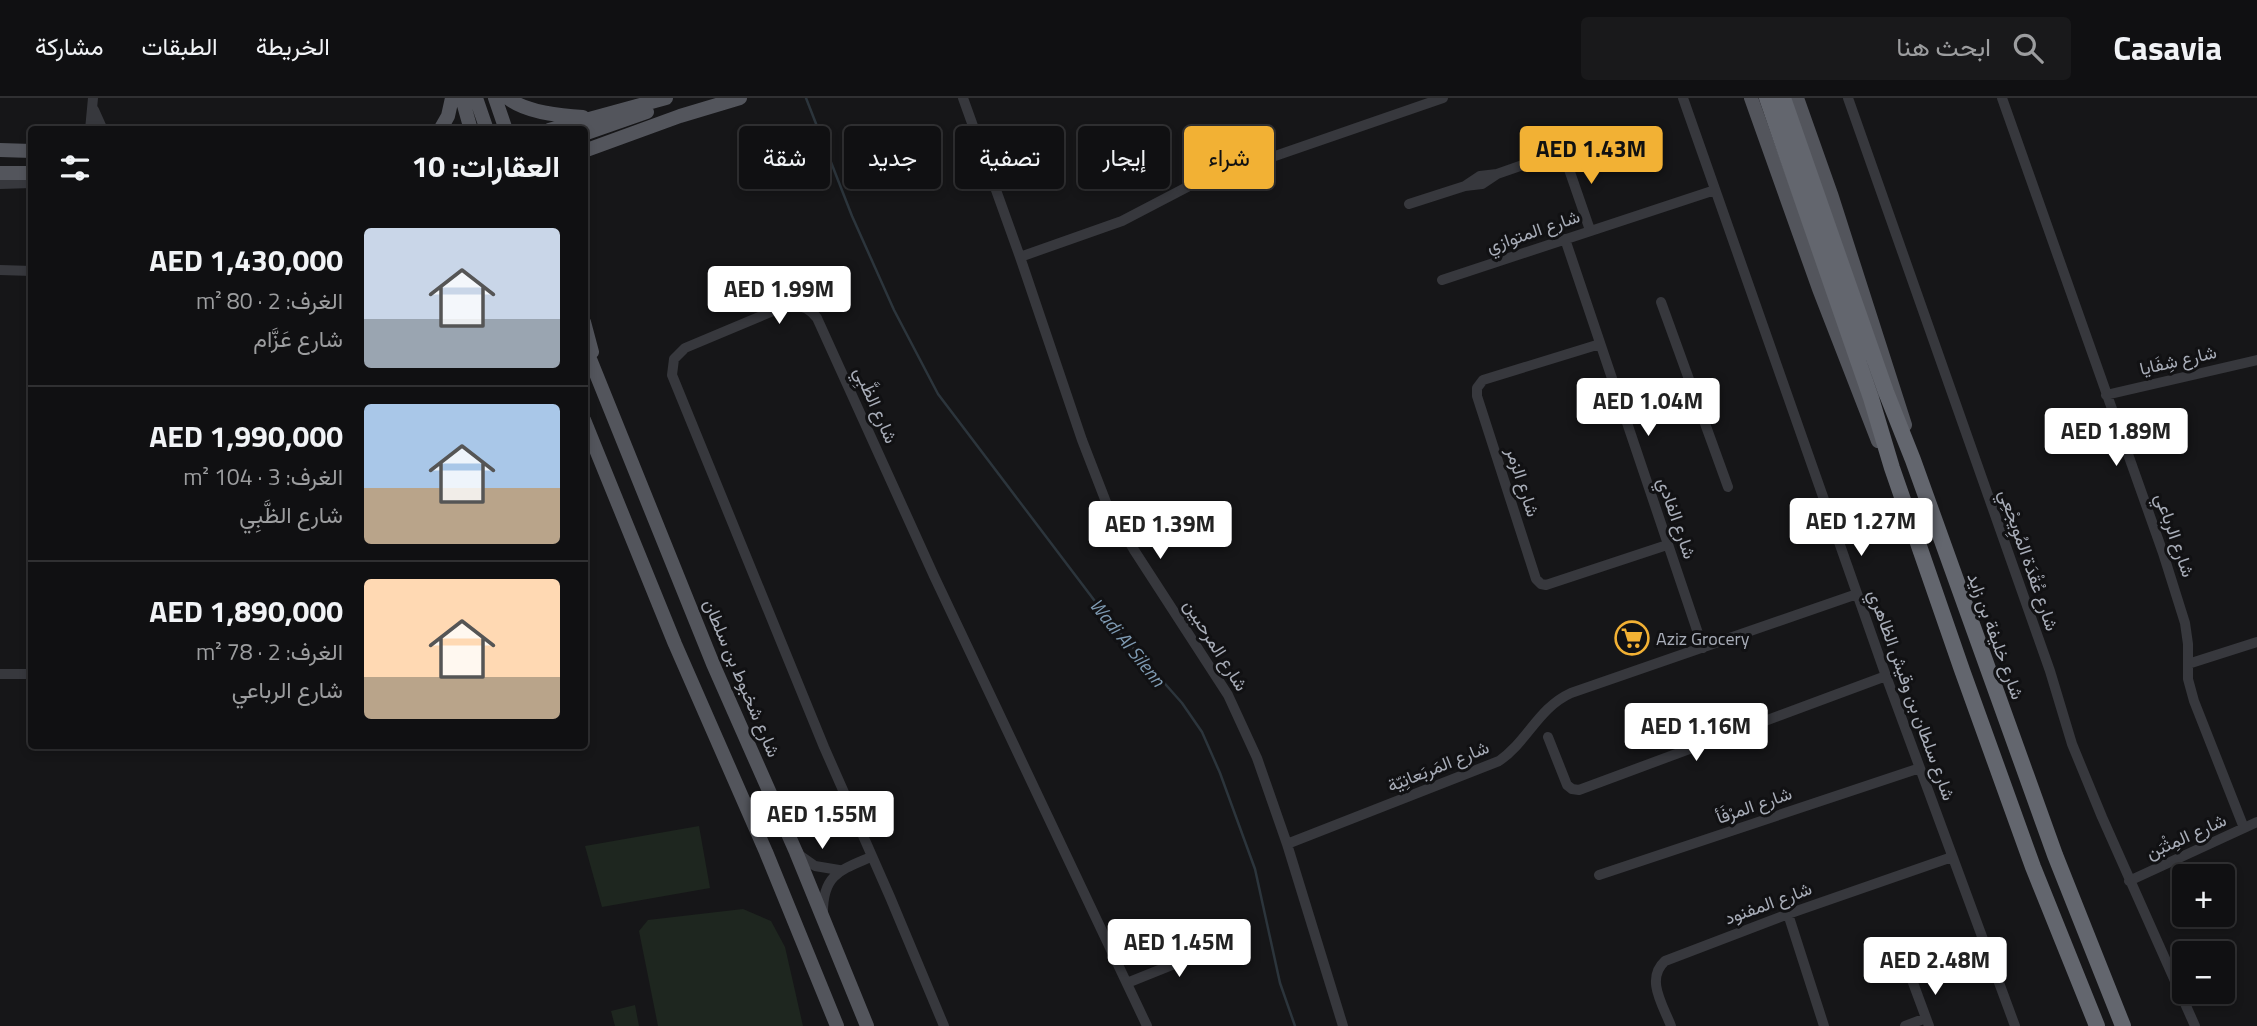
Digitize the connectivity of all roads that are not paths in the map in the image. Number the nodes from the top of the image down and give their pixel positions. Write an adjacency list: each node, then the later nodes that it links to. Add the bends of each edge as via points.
1 (452, 98): 21 (main road)
2 (461, 98): 22 (main road)
3 (476, 98): 23 (main road)
4 (495, 98): 24 (main road)
5 (508, 98): 18 (main road, via 548,113)
6 (667, 98): 18 (main road); 26 (main road, via 649,111)
7 (963, 98): 40 (street, شارع المرحبين)
8 (1443, 98): 40 (street, via 1191,185 1122,221)
9 (1683, 98): 36 (street, شارع سلطان بن وقيش الظاهري)
10 (1751, 98): 56 (main road, via 1864,409)
11 (1767, 98): 56 (highway)
12 (1783, 98): 55 (highway, شارع خليفة بن زايد)
13 (1797, 98): 55 (main road, via 1901,410)
14 (1848, 98): 76 (street, شارع عُقْدَة المُوِيجْعِي, via 2072,744)
15 (2002, 98): 52 (street, شارع الرباعي)
16 (738, 99): 29 (main road)
17 (93, 103): 19 (street); 20 (street)
18 (595, 118): 25 (main road)
19 (90, 126)
20 (102, 126)
21 (443, 126)
22 (470, 126)
23 (485, 126)
24 (505, 126)
25 (564, 126)
26 (588, 133)
27 (1603, 137): 31 (street)
28 (0, 150): 30 (main road)
29 (588, 150)
30 (28, 151)
31 (1563, 152): 37 (street, via 1497,174 1482,184); 38 (street)
32 (0, 173): 33 (main road)
33 (28, 173)
34 (28, 183): 35 (street)
35 (0, 184)
36 (1715, 190): 38 (street, شارع المتوازي); 59 (street, شارع سلطان بن وقيش الظاهري)
37 (1409, 204)
38 (1590, 230): 39 (street, شارع المتوازي)
39 (1565, 239): 43 (street, شارع المتوازي); 46 (street, شارع الفادي)
40 (1020, 257): 70 (street, شارع المرحبين, via 1106,502 1228,695 1257,758)
41 (0, 270): 42 (street)
42 (28, 271)
43 (1442, 279)
44 (1661, 302): 51 (street)
45 (588, 341): 50 (main road)
46 (1600, 344): 53 (street, شارع الفادي); 58 (street, شارع الزمر, via 1483,380 1477,388 1536,579 1546,585)
47 (588, 354): 50 (main road, شارع شخبوط بن سلطان)
48 (2257, 360): 52 (street, شارع شِفَايا)
49 (588, 363): 50 (main road)
50 (594, 370): 71 (main road, شارع شخبوط بن سلطان, via 713,664)
51 (1691, 385): 53 (street); 57 (street)
52 (2106, 395): 62 (street, شارع الرباعي, via 2182,612)
53 (1621, 407): 58 (street, شارع الفادي)
54 (588, 430): 83 (main road)
55 (1913, 460): 93 (highway, شارع خليفة بن زايد, via 2055,855)
56 (1892, 468): 92 (highway, via 2033,867)
57 (1728, 487)
58 (1667, 545): 61 (street, شارع الفادي)
59 (1857, 594): 61 (street, شارع المَربَعانِيّة); 65 (street, شارع سلطان بن وقيش الظاهري)
60 (2257, 642): 62 (street)
61 (1703, 648): 70 (street, شارع المَربَعانِيّة, via 1563,697 1548,707 1511,753 1486,768)
62 (2188, 664): 69 (street, شارع الرباعي, via 2194,701)
63 (0, 674): 64 (street)
64 (28, 674)
65 (1886, 676): 66 (street, via 1579,790 1567,785); 67 (street, شارع سلطان بن وقيش الظاهري)
66 (1548, 737)
67 (1920, 768): 73 (street, شارع سلطان بن وقيش الظاهري); 75 (street, شارع المرْفَأ)
68 (2257, 822): 69 (street, شارع المِثْبَن)
69 (2244, 828): 76 (street, شارع المِثْبَن)
70 (1287, 844): 87 (street, شارع المرحبين)
71 (796, 852): 74 (street, via 815,866); 78 (main road, شارع شخبوط بن سلطان)
72 (871, 857): 74 (street); 81 (street, شارع الظَّبِي, via 672,375 674,359 685,348 793,304 807,308 817,318); 85 (street, شارع الظَّبِي)
73 (1952, 857): 77 (street, شارع المفنود); 91 (street, شارع سلطان بن وقيش الظاهري)
74 (839, 870): 78 (street, via 825,892)
75 (1599, 876)
76 (2129, 881): 94 (street, شارع عُقْدَة المُوِيجْعِي)
77 (1788, 914): 88 (street, شارع المفنود, via 1661,964 1655,982); 89 (street)
78 (822, 917): 84 (main road, شارع شخبوط بن سلطان)
79 (1219, 946): 81 (street)
80 (1912, 980): 82 (street)
81 (1127, 983): 86 (street, شارع الظَّبِي)
82 (1928, 1022): 90 (street)
83 (838, 1026)
84 (867, 1026)
85 (944, 1026)
86 (1147, 1026)
87 (1343, 1026)
88 (1671, 1026)
89 (1824, 1026)
90 (1905, 1026)
91 (2015, 1026)
92 (2097, 1026)
93 (2123, 1026)
94 (2195, 1026)

